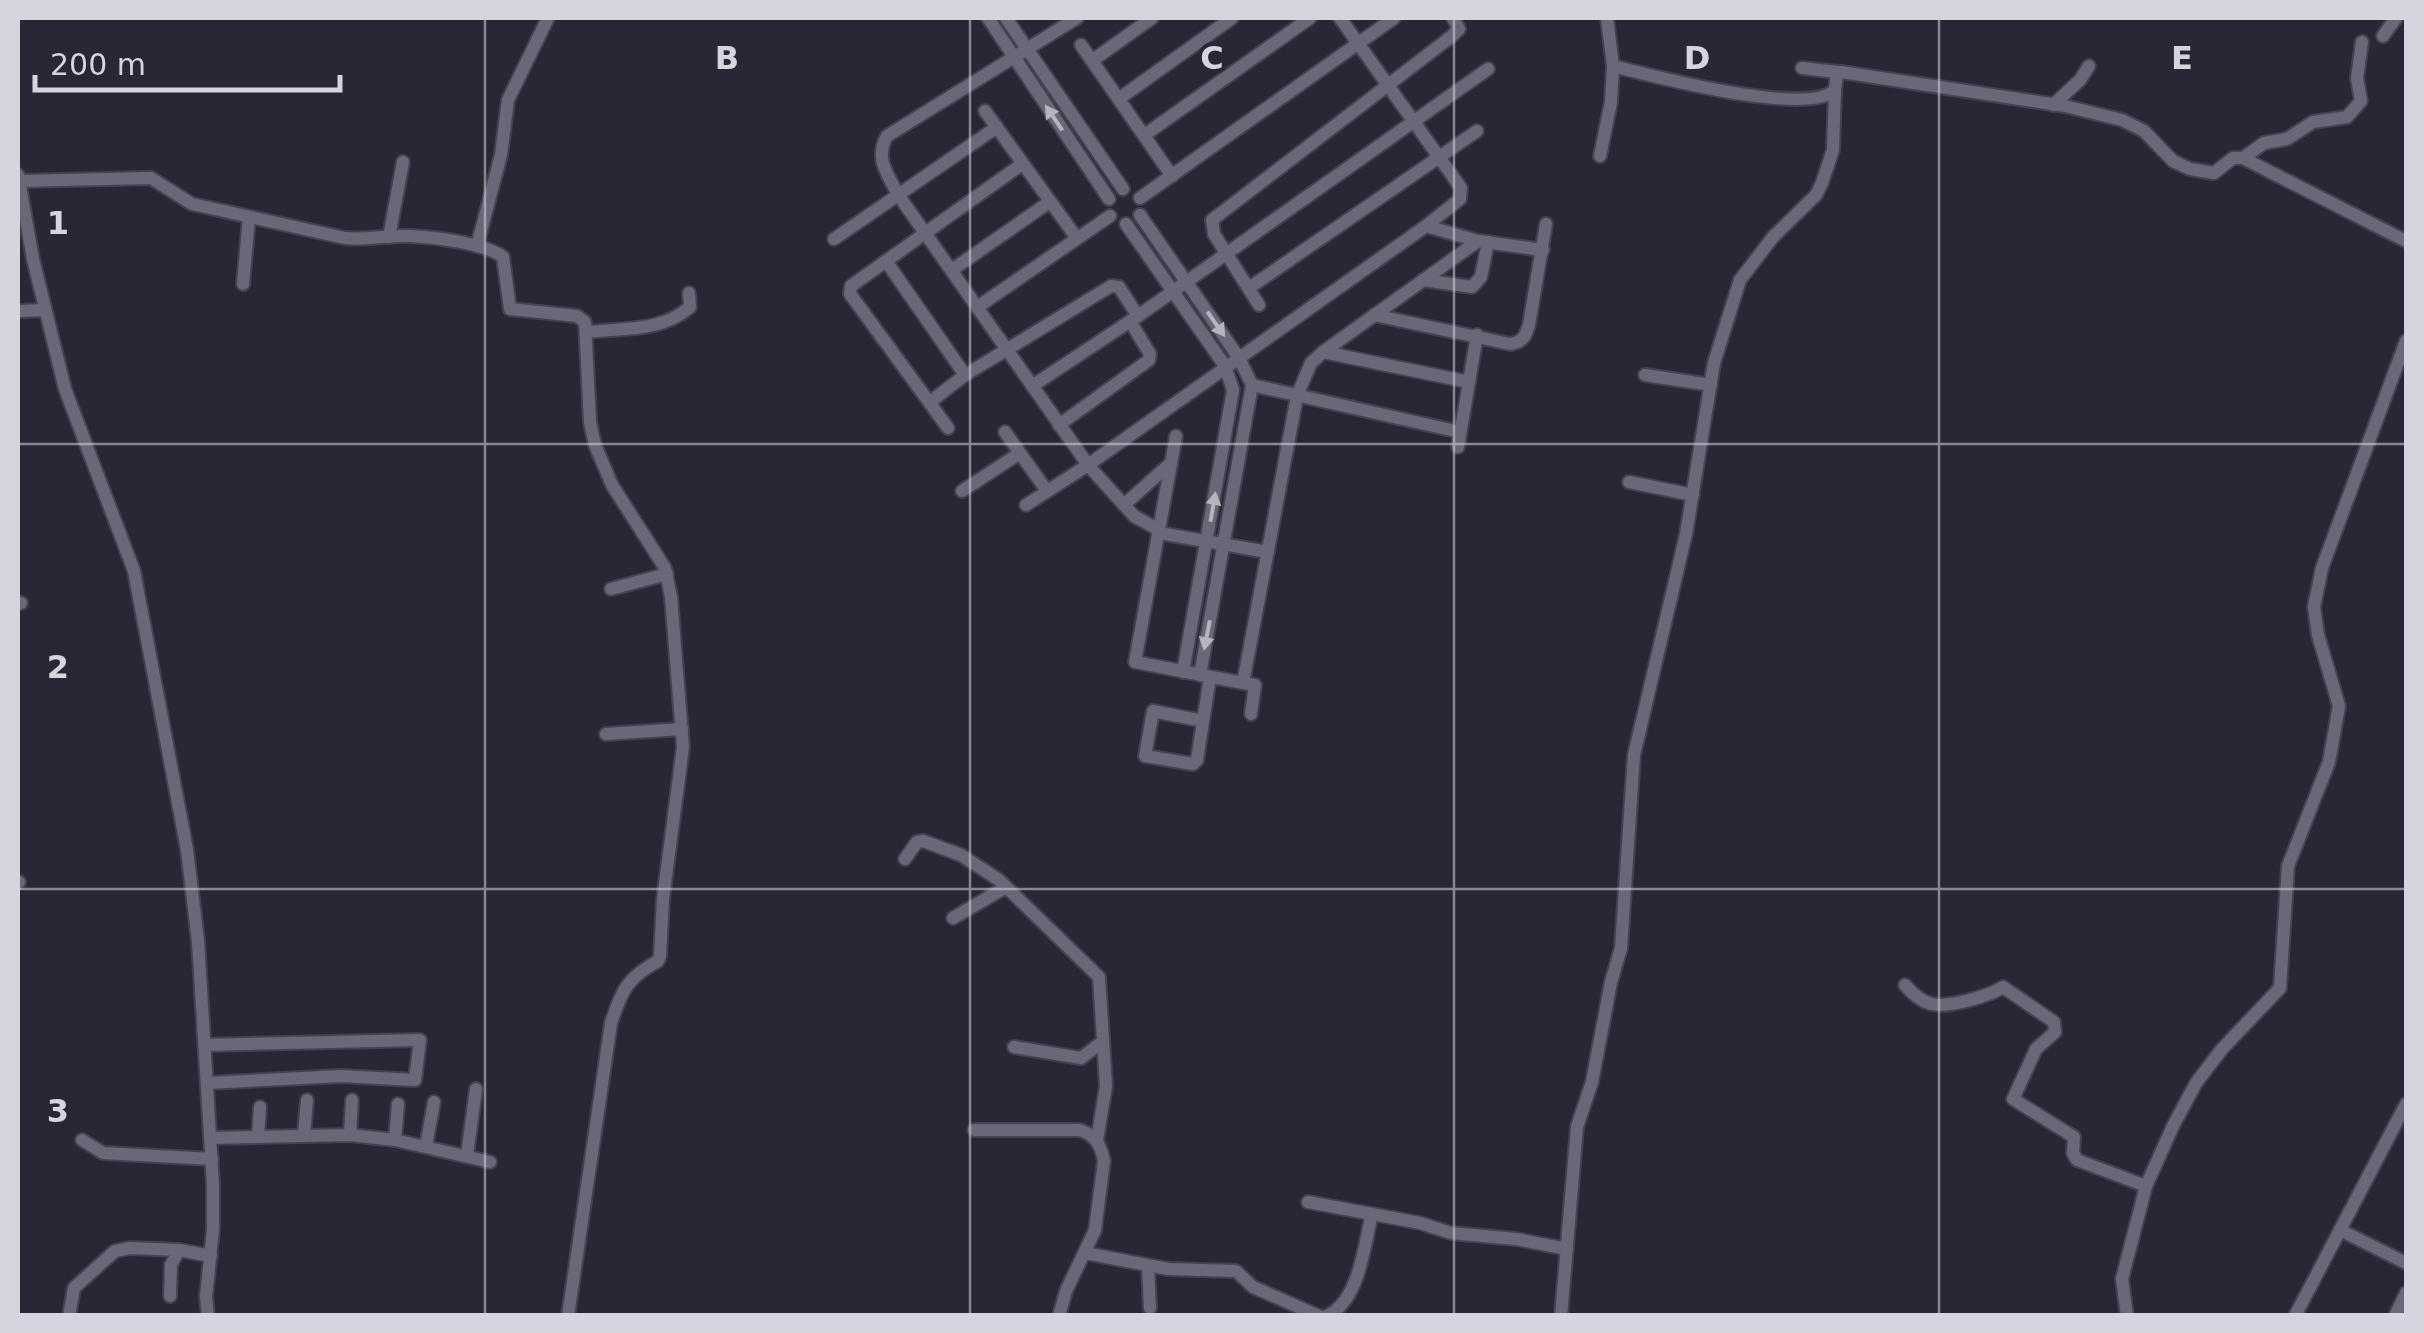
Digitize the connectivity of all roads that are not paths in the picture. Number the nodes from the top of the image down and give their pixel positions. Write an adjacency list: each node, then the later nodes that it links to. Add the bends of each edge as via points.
1 (548, 18): 58 (street, via 508,100)
2 (988, 18): 18 (street)
3 (1006, 18): 17 (street)
4 (1077, 18): 17 (street)
5 (1152, 18): 19 (street)
6 (1232, 18): 27 (street)
7 (1310, 18): 33 (street)
8 (1340, 18): 15 (street)
9 (1394, 18): 15 (street)
10 (1454, 18): 25 (street, via 1459,29)
11 (1607, 18): 20 (street)
12 (2396, 18): 13 (street)
13 (2384, 36)
14 (2362, 42): 36 (street, via 2360,101 2350,115 2312,122)
15 (1358, 43): 25 (street); 39 (street)
16 (1082, 45): 19 (street)
17 (1026, 49): 18 (street); 41 (street)
18 (1014, 59): 42 (street, via 888,136 881,160); 44 (street, one-way to 18)
19 (1093, 60): 27 (street)
20 (1613, 66): 26 (street, via 1772,98); 34 (street)
21 (2089, 66): 28 (street)
22 (1488, 68): 30 (street)
23 (1802, 68): 24 (street)
24 (1837, 72): 26 (street); 28 (street)
25 (1388, 85): 30 (street); 60 (street, via 1218,213 1212,226)
26 (1835, 90): 86 (street, via 1833,150 1822,183 1740,280)
27 (1120, 98): 33 (street)
28 (2053, 104): 36 (street, via 2122,120 2190,169 2214,174 2232,158)
29 (985, 111): 31 (street)
30 (1413, 122): 35 (street); 60 (street)
31 (996, 128): 38 (street); 42 (street)
32 (1477, 131): 35 (street)
33 (1146, 134): 39 (street)
34 (1600, 156)
35 (1440, 157): 51 (street, via 1460,199); 66 (street)
36 (2243, 158): 56 (street)
37 (403, 162): 53 (street)
38 (1022, 164): 45 (street); 52 (street)
39 (1172, 176): 43 (street)
40 (18, 178): 48 (street, via 151,178 192,204); 71 (street)
41 (1123, 189): 43 (street); 44 (street)
42 (899, 196): 52 (street); 55 (street)
43 (1140, 198): 46 (street)
44 (1109, 199): 47 (street)
45 (1048, 203): 54 (street); 62 (street)
46 (1140, 215): 49 (street); 64 (street)
47 (1110, 216): 49 (street); 54 (street)
48 (249, 218): 53 (street, via 345,238); 65 (street)
49 (1126, 224): 67 (street)
50 (1546, 224): 59 (street)
51 (1426, 226): 57 (street); 80 (street)
52 (923, 232): 61 (street); 62 (street)
53 (389, 237): 58 (street)
54 (1076, 237): 70 (street)
55 (834, 238)
56 (2406, 241)
57 (1483, 242): 59 (street); 63 (street); 63 (street, via 1481,277 1472,286)
58 (477, 246): 75 (street, via 503,256 510,309 577,316)
59 (1544, 250): 76 (street, via 1525,337 1510,344)
60 (1226, 252): 64 (street); 66 (street)
61 (886, 260): 82 (street); 89 (street, via 856,281 850,294)
62 (952, 270): 70 (street)
63 (1422, 280): 73 (street)
64 (1184, 282): 67 (street); 80 (street, one-way to 80)
65 (243, 284)
66 (1249, 288): 69 (street)
67 (1171, 291): 74 (street); 81 (street)
68 (689, 293): 75 (street, via 690,307 665,322)
69 (1259, 305)
70 (979, 306): 78 (street)
71 (45, 310): 72 (street); 121 (street, via 65,388 138,586 189,863)
72 (18, 311)
73 (1374, 314): 76 (street); 79 (street)
74 (1134, 318): 78 (street, via 1111,286); 87 (street); 90 (street, via 1149,360)
75 (588, 332): 107 (street, via 590,422 599,457)
76 (1476, 335): 84 (street)
77 (2406, 342): 143 (street, via 2314,606 2339,706 2329,762 2288,866 2280,988 2196,1082)
78 (1008, 349): 82 (street); 87 (street)
79 (1323, 352): 84 (street); 88 (street)
80 (1239, 358): 81 (street); 85 (street)
81 (1225, 366): 95 (street); 104 (street, one-way to 81, via 1233,390)
82 (965, 375): 89 (street)
83 (1644, 375): 86 (street)
84 (1468, 382): 88 (street, via 1459,439)
85 (1252, 385): 88 (street); 105 (street)
86 (1711, 385): 100 (street)
87 (1032, 386): 90 (street)
88 (1297, 396): 106 (street)
89 (930, 402): 91 (street)
90 (1060, 424): 95 (street)
91 (948, 428)
92 (1005, 432): 94 (street)
93 (1176, 436): 96 (street)
94 (1020, 453): 98 (street); 99 (street)
95 (1088, 464): 98 (street); 101 (street)
96 (1171, 464): 101 (street); 103 (street)
97 (1629, 482): 100 (street)
98 (1047, 491): 102 (street)
99 (962, 492)
100 (1693, 495): 147 (street, via 1634,755 1621,948 1577,1127)
101 (1125, 504): 103 (street)
102 (1026, 505)
103 (1159, 533): 104 (street); 109 (street, via 1136,662)
104 (1207, 541): 105 (street); 109 (street)
105 (1224, 544): 106 (street); 110 (street, one-way to 110)
106 (1268, 552): 111 (street)
107 (667, 574): 108 (street); 114 (street)
108 (611, 588)
109 (1183, 672): 110 (street)
110 (1205, 676): 111 (street); 113 (street)
111 (1243, 683): 112 (street, via 1255,685)
112 (1251, 714)
113 (1203, 721): 113 (street, via 1193,764 1145,756 1153,712)
114 (682, 729): 115 (street); 158 (street, via 660,956 633,977 611,1023)
115 (606, 734)
116 (906, 859): 117 (street, via 926,841)
117 (1006, 886): 118 (street); 120 (street, via 1099,977)
118 (953, 918)
119 (1905, 985): 143 (street, via 1935,1005 2004,988 2054,1022 2013,1099 2074,1137 2077,1160)
120 (1101, 1043): 122 (street, via 1082,1058); 138 (street, via 1106,1086)
121 (204, 1045): 123 (street); 123 (street, via 420,1040 415,1080 341,1076)
122 (1014, 1047)
123 (207, 1084): 135 (street)
124 (476, 1090): 140 (street)
125 (306, 1100): 133 (street)
126 (352, 1100): 132 (street)
127 (434, 1102): 139 (street)
128 (398, 1104): 137 (street)
129 (2406, 1104): 146 (street)
130 (260, 1107): 134 (street)
131 (974, 1130): 138 (street, via 1080,1130)
132 (350, 1134): 133 (street); 137 (street)
133 (304, 1135): 134 (street)
134 (258, 1136): 135 (street)
135 (210, 1138): 141 (street)
136 (82, 1140): 141 (street, via 102,1153)
137 (395, 1140): 139 (street)
138 (1097, 1140): 149 (street, via 1104,1161)
139 (426, 1146): 140 (street)
140 (467, 1156): 142 (street)
141 (212, 1158): 150 (street)
142 (490, 1162)
143 (2146, 1186): 163 (street, via 2122,1279)
144 (1308, 1202): 145 (street)
145 (1372, 1214): 147 (street); 161 (street, via 1350,1290)
146 (2340, 1230): 151 (street); 164 (street)
147 (1567, 1249): 162 (street)
148 (179, 1250): 150 (street); 154 (street); 156 (street, via 114,1251 74,1288)
149 (1085, 1253): 152 (street); 159 (street)
150 (211, 1256): 157 (street)
151 (2406, 1263)
152 (1148, 1266): 155 (street); 160 (street, via 1236,1271 1253,1287)
153 (2406, 1293): 165 (street)
154 (170, 1296)
155 (1150, 1308)
156 (69, 1316)
157 (208, 1316)
158 (568, 1316)
159 (1059, 1316)
160 (1319, 1316)
161 (1327, 1316)
162 (1561, 1316)
163 (2127, 1316)
164 (2294, 1316)
165 (2395, 1316)

